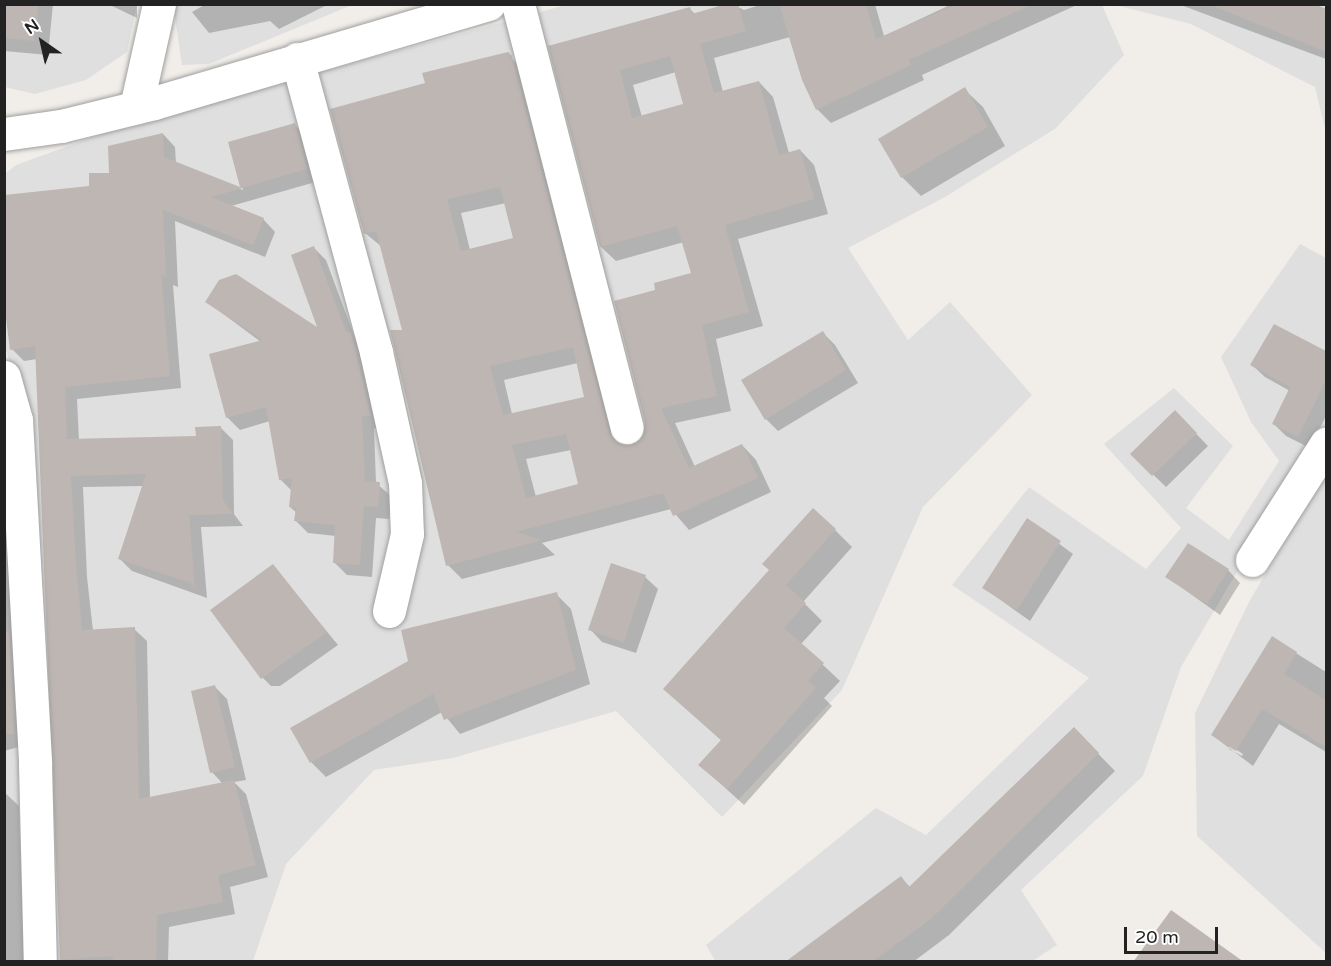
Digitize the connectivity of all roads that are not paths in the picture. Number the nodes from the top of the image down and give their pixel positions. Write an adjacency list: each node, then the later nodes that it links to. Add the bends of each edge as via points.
1 (159, 4): 5 (street)
2 (489, 4): 4 (street)
3 (518, 4): 8 (street)
4 (297, 59): 5 (street); 11 (street, via 376,352 405,483 407,534)
5 (136, 107): 6 (street, via 61,126)
6 (4, 134)
7 (4, 377): 12 (street, via 16,420 35,764)
8 (627, 427)
9 (1326, 444): 10 (street)
10 (1252, 560)
11 (389, 611)
12 (40, 962)

